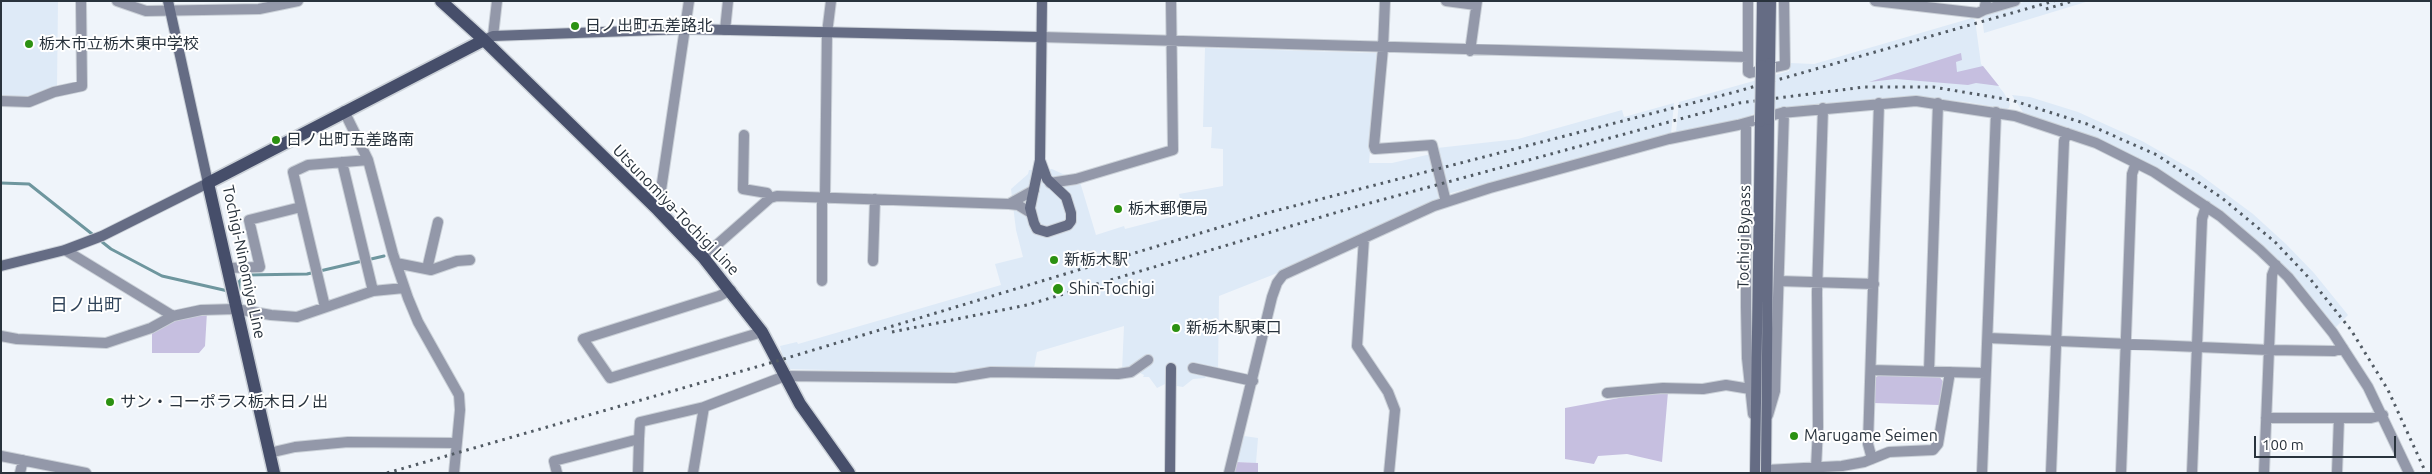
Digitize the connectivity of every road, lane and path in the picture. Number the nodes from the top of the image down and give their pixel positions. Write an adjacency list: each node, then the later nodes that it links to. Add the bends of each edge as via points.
1 (81, 1): 32 (street, via 82,86 29,102)
2 (117, 1): 21 (street, via 146,11)
3 (298, 1): 21 (street, via 259,10)
4 (440, 1): 25 (main road, Utsunomiya-Tochigi Line)
5 (497, 1): 25 (street)
6 (689, 1): 22 (street)
7 (728, 1): 23 (street)
8 (831, 1): 24 (street)
9 (1042, 1): 26 (main road)
10 (1171, 1): 27 (street)
11 (1385, 1): 28 (street)
12 (1446, 1): 19 (street)
13 (1748, 1): 30 (street)
14 (1762, 1): 31 (main road, Tochigi Bypass)
15 (1771, 1): 31 (main road, Tochigi Bypass)
16 (1784, 1): 30 (street, via 1784,65 1750,73)
17 (1875, 1): 20 (street, via 1972,13 1978,13)
18 (2015, 1): 20 (street)
19 (1476, 3): 29 (street)
20 (1985, 5)
21 (169, 6): 48 (main road)
22 (685, 29): 23 (main road); 25 (main road); 59 (street)
23 (725, 30): 24 (main road)
24 (827, 33): 26 (main road); 51 (street)
25 (489, 38): 36 (main road, Tochigi-Ninomiya Line); 59 (main road, Utsunomiya-Tochigi Line)
26 (1041, 38): 27 (street); 44 (main road)
27 (1173, 41): 28 (street); 47 (street, via 1173,150)
28 (1383, 48): 29 (street); 55 (street, via 1375,150 1432,145)
29 (1470, 50): 30 (street)
30 (1748, 57)
31 (1766, 64): 39 (main road, Tochigi Bypass, bridge)
32 (1, 101)
33 (1879, 103): 34 (street); 35 (street); 75 (street)
34 (1938, 103): 38 (street); 94 (street)
35 (1823, 108): 37 (street); 74 (street)
36 (344, 111): 43 (street); 48 (main road, Tochigi-Ninomiya Line)
37 (1784, 112): 40 (street); 73 (street)
38 (1996, 112): 41 (street); 84 (street)
39 (1765, 121): 105 (main road, Tochigi Bypass); 106 (main road, Tochigi Bypass)
40 (1746, 123): 55 (street, via 1669,139); 99 (street, via 1746,307)
41 (2067, 133): 46 (street); 85 (street, via 2064,141)
42 (744, 135): 53 (street, via 743,189 767,193)
43 (368, 160): 45 (street); 67 (street)
44 (1040, 160): 49 (main road); 50 (main road)
45 (342, 162): 58 (street, via 308,165 293,172); 78 (street)
46 (2136, 162): 57 (street); 86 (street, via 2132,174)
47 (1076, 179): 49 (street); 52 (street, via 1069,184)
48 (208, 183): 63 (main road, via 102,236); 70 (main road, Tochigi-Ninomiya Line)
49 (1050, 183): 52 (main road)
50 (1034, 190): 56 (street); 60 (main road)
51 (824, 197): 53 (street); 54 (street); 72 (street)
52 (1066, 197): 60 (main road, via 1071,221 1065,228 1042,232 1034,224)
53 (770, 198): 64 (street)
54 (876, 199): 56 (street); 66 (street)
55 (1446, 202): 62 (street)
56 (1009, 204): 60 (street)
57 (2206, 206): 68 (street, via 2242,233); 87 (street, via 2202,219)
58 (302, 208): 70 (street, via 249,220 260,266); 80 (street)
59 (658, 210): 64 (main road, Utsunomiya-Tochigi Line)
60 (1031, 213)
61 (438, 222): 71 (street)
62 (1364, 238): 98 (street, via 1297,274 1283,275 1277,283); 126 (street, via 1357,346 1388,392 1395,410)
63 (65, 250): 69 (main road); 81 (street)
64 (703, 257): 77 (main road, Utsunomiya-Tochigi Line)
65 (470, 260): 71 (street)
66 (873, 260)
67 (396, 263): 71 (street); 76 (street)
68 (2276, 265): 88 (street, via 2310,303); 89 (street, via 2272,275)
69 (1, 266)
70 (227, 268): 79 (main road, Tochigi-Ninomiya Line)
71 (428, 270)
72 (822, 281)
73 (1779, 281): 74 (street); 105 (street, via 1775,391)
74 (1817, 282): 75 (street); 113 (street)
75 (1874, 284): 93 (street)
76 (404, 288): 78 (street); 108 (street, via 418,322 459,395)
77 (731, 290): 82 (main road, Utsunomiya-Tochigi Line); 82 (street, via 583,340 610,378)
78 (373, 291): 80 (street)
79 (233, 298): 80 (street, via 297,317); 81 (street); 109 (main road, Tochigi-Ninomiya Line)
80 (325, 308)
81 (173, 316): 83 (street, via 151,328 106,343)
82 (762, 332): 97 (main road, Utsunomiya-Tochigi Line)
83 (1, 336)
84 (1988, 338): 85 (street); 96 (street)
85 (2056, 342): 86 (street); 129 (street)
86 (2125, 345): 87 (street); 130 (street)
87 (2197, 347): 89 (street); 131 (street)
88 (2343, 348): 89 (street, via 2334,351); 102 (street)
89 (2269, 350): 103 (street)
90 (1148, 360): 97 (street, via 1134,370 1118,374 991,372 955,378)
91 (1171, 368): 124 (main road)
92 (1193, 368): 98 (street)
93 (1871, 370): 94 (street); 111 (street, via 1868,444)
94 (1929, 371): 95 (street)
95 (1950, 372): 96 (street); 111 (street, via 1936,447 1927,451 1889,452)
96 (1986, 373): 128 (street)
97 (785, 376): 101 (street); 123 (main road, Utsunomiya-Tochigi Line, via 800,404)
98 (1253, 381): 125 (street)
99 (1750, 388): 100 (street, via 1726,385); 106 (street)
100 (1607, 393)
101 (704, 407): 107 (street, via 640,422); 122 (street)
102 (2383, 416): 104 (street); 134 (street)
103 (2266, 418): 104 (street); 132 (street)
104 (2339, 418): 133 (street)
105 (1766, 419): 116 (main road, Tochigi Bypass)
106 (1756, 426): 127 (main road, Tochigi Bypass)
107 (639, 439): 120 (street, via 554,461); 121 (street)
108 (456, 443): 109 (street, via 348,442); 119 (street)
109 (269, 453): 118 (main road, Tochigi-Ninomiya Line)
110 (1, 456): 112 (street)
111 (1872, 459): 114 (street)
112 (23, 460): 115 (street); 117 (street)
113 (1816, 469): 114 (street); 116 (street)
114 (1843, 469)
115 (82, 472)
116 (1766, 472)
117 (20, 473)
118 (274, 473)
119 (454, 473)
120 (557, 473)
121 (638, 473)
122 (693, 473)
123 (849, 473)
124 (1170, 473)
125 (1229, 473)
126 (1389, 473)
127 (1755, 473)
128 (1982, 473)
129 (2051, 473)
130 (2121, 473)
131 (2192, 473)
132 (2264, 473)
133 (2337, 473)
134 (2409, 473)

